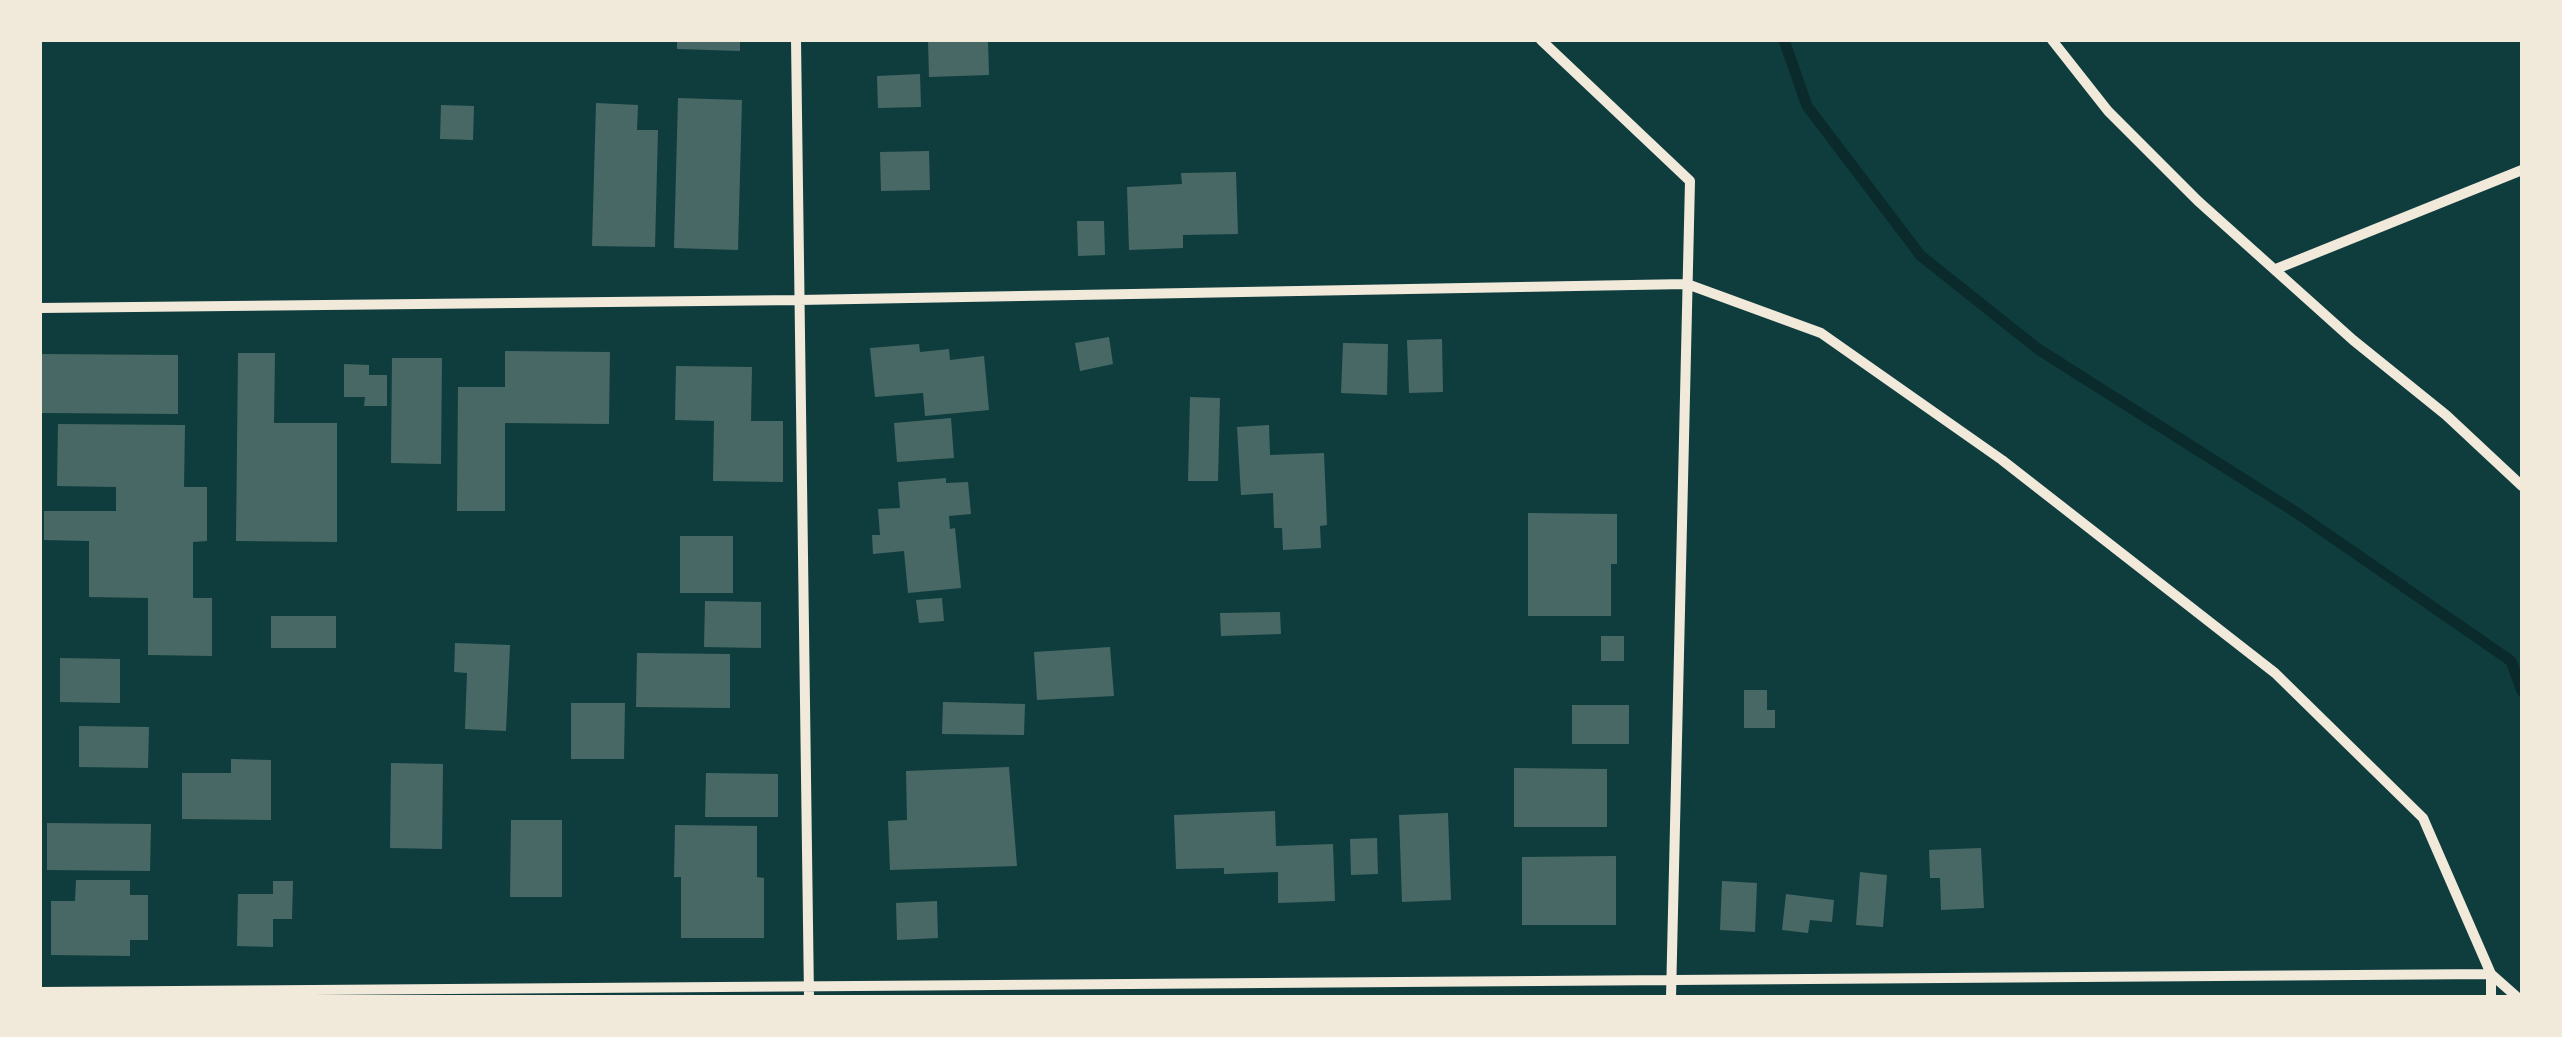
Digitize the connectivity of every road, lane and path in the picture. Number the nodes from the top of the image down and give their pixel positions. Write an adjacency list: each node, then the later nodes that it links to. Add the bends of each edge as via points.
1 (796, 40): 7 (street)
2 (1542, 40): 6 (street, via 1690,181)
3 (2052, 40): 5 (street, via 2121,124)
4 (2522, 170): 5 (street)
5 (2276, 268): 9 (street)
6 (1687, 284): 7 (street); 10 (street, via 1821,333 2002,460 2276,673 2424,818); 11 (street)
7 (799, 300): 8 (street); 13 (street)
8 (40, 308)
9 (2522, 486)
10 (2490, 974): 11 (street); 15 (street); 16 (street)
11 (1671, 978): 13 (street); 14 (street)
12 (40, 992): 13 (street)
13 (809, 993)
14 (1671, 997)
15 (2491, 997)
16 (2517, 997)

